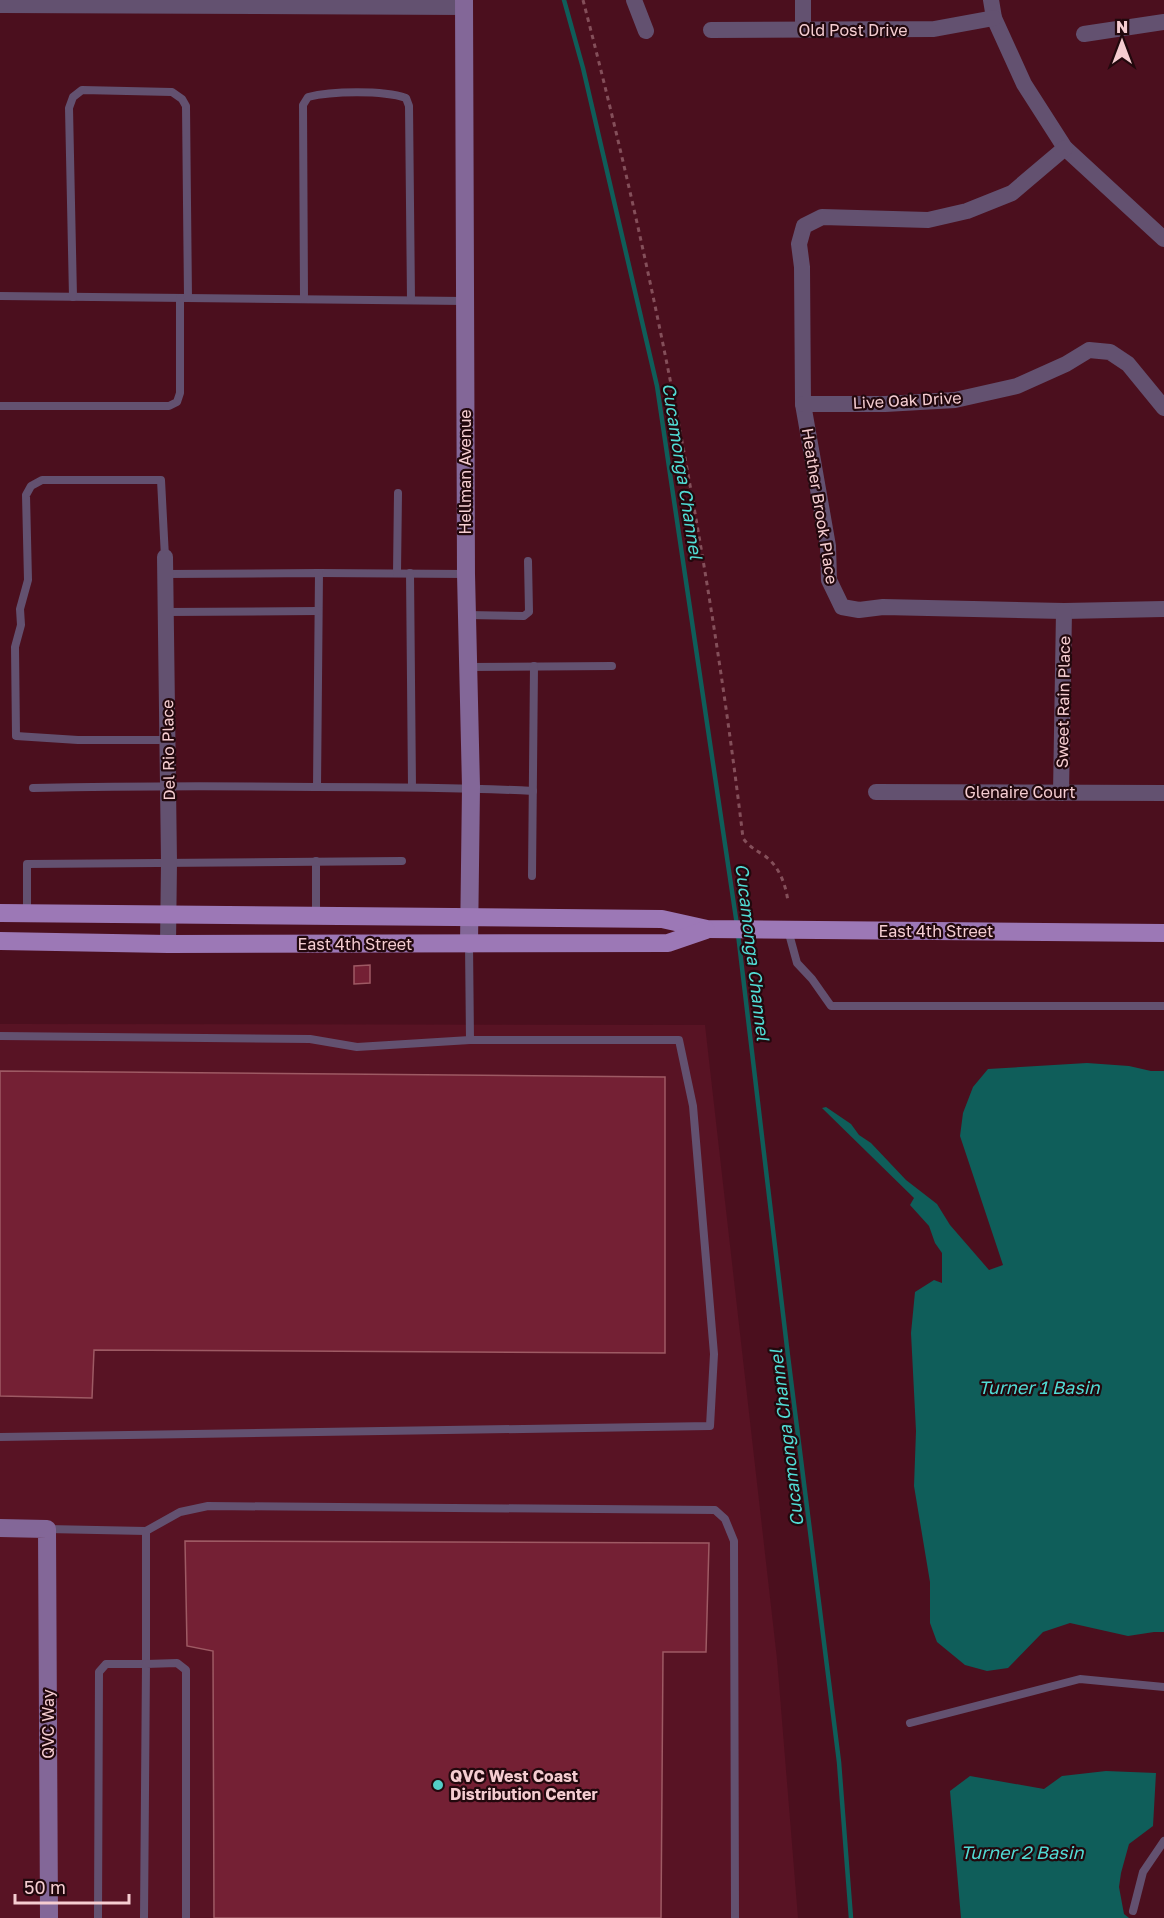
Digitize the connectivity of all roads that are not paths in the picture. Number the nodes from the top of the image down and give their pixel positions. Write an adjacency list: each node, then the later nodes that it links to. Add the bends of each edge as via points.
1 (634, 0): 12 (street)
2 (803, 0): 11 (street)
3 (992, 0): 8 (street)
4 (39, 3): 5 (street); 7 (street)
5 (277, 3): 6 (street)
6 (464, 4): 21 (street, Hellman Avenue)
7 (0, 5)
8 (994, 18): 11 (street, Old Post Drive, via 934,29); 14 (street, via 1024,84)
9 (1164, 22): 13 (street)
10 (711, 30): 11 (street, Old Post Drive)
11 (803, 30)
12 (646, 32)
13 (1084, 34)
14 (1065, 148): 15 (street); 22 (street, Heather Brook Place, via 1012,193 967,211 928,220 822,217 804,226 799,244)
15 (1164, 239)
16 (0, 296): 17 (lane)
17 (73, 297): 18 (lane); 18 (lane, via 69,108 73,97 82,90 172,92 186,106)
18 (184, 298): 19 (lane); 23 (lane, via 177,402 169,406)
19 (304, 299): 20 (lane); 20 (lane, via 303,105 308,97 342,93 394,94 406,98 409,106)
20 (411, 300): 21 (lane)
21 (465, 301): 32 (street, Hellman Avenue)
22 (803, 404): 24 (street, Live Oak Drive, via 955,400 1017,386 1089,350 1110,352 1128,364); 35 (street, Heather Brook Place, via 828,546 830,580 842,607)
23 (0, 406)
24 (1164, 408)
25 (398, 493): 29 (lane)
26 (165, 557): 31 (street, Del Rio Place); 41 (lane, via 161,480 42,480 31,486 26,495 28,580 15,646 16,736)
27 (528, 561): 37 (lane, via 529,612 524,616)
28 (319, 573): 29 (lane); 31 (lane); 34 (lane)
29 (397, 573): 30 (lane)
30 (410, 573): 32 (lane); 44 (lane)
31 (166, 574): 36 (street, Del Rio Place)
32 (466, 574): 37 (street, Hellman Avenue)
33 (1164, 609): 35 (street, Heather Brook Place)
34 (318, 611): 36 (lane); 43 (lane)
35 (1064, 611): 49 (street, Sweet Rain Place)
36 (166, 612): 41 (street, Del Rio Place)
37 (467, 615): 40 (street, Hellman Avenue)
38 (534, 666): 39 (lane); 40 (lane); 47 (lane)
39 (612, 666)
40 (468, 667): 46 (street, Hellman Avenue)
41 (168, 740): 42 (street, Del Rio Place)
42 (168, 786): 43 (lane); 45 (lane); 53 (street, Del Rio Place)
43 (317, 787): 44 (lane)
44 (412, 787): 46 (lane)
45 (33, 788)
46 (471, 788): 47 (lane); 59 (street, Hellman Avenue)
47 (533, 791): 54 (lane)
48 (876, 792): 49 (street, Glenaire Court)
49 (1061, 792): 50 (street, Glenaire Court)
50 (1164, 793)
51 (316, 861): 52 (lane); 53 (lane); 58 (lane)
52 (402, 861)
53 (169, 862): 56 (lane, via 27,864); 57 (street, Del Rio Place)
54 (532, 876)
55 (0, 913): 56 (main road, East 4th Street)
56 (27, 913): 57 (main road, East 4th Street)
57 (168, 914): 58 (main road, East 4th Street); 64 (street, Del Rio Place)
58 (316, 916): 59 (main road, East 4th Street)
59 (469, 917): 60 (main road, East 4th Street, via 662,919); 65 (street, Hellman Avenue)
60 (707, 929): 61 (main road, East 4th Street); 65 (main road, East 4th Street, via 668,943)
61 (788, 930): 62 (main road, East 4th Street); 66 (lane, via 797,963 831,1006)
62 (1164, 933)
63 (0, 941): 64 (main road, East 4th Street)
64 (168, 944): 65 (main road, East 4th Street)
65 (469, 944): 68 (lane)
66 (1164, 1006)
67 (0, 1036): 68 (lane, via 310,1039 357,1047)
68 (470, 1040): 69 (lane, via 679,1040 693,1106 714,1354 710,1426)
69 (0, 1437)
70 (0, 1528): 71 (street)
71 (47, 1529): 72 (lane); 78 (street, QVC Way)
72 (146, 1532): 73 (lane); 82 (lane, via 180,1512 208,1506 715,1510 725,1519 734,1541)
73 (147, 1664): 79 (lane, via 106,1664 99,1672); 80 (lane); 81 (lane, via 177,1663 186,1670)
74 (1164, 1687): 75 (lane, via 1080,1679)
75 (910, 1723)
76 (1164, 1841): 77 (lane, via 1143,1872)
77 (1133, 1911)
78 (50, 1918)
79 (98, 1918)
80 (144, 1918)
81 (186, 1918)
82 (735, 1918)

